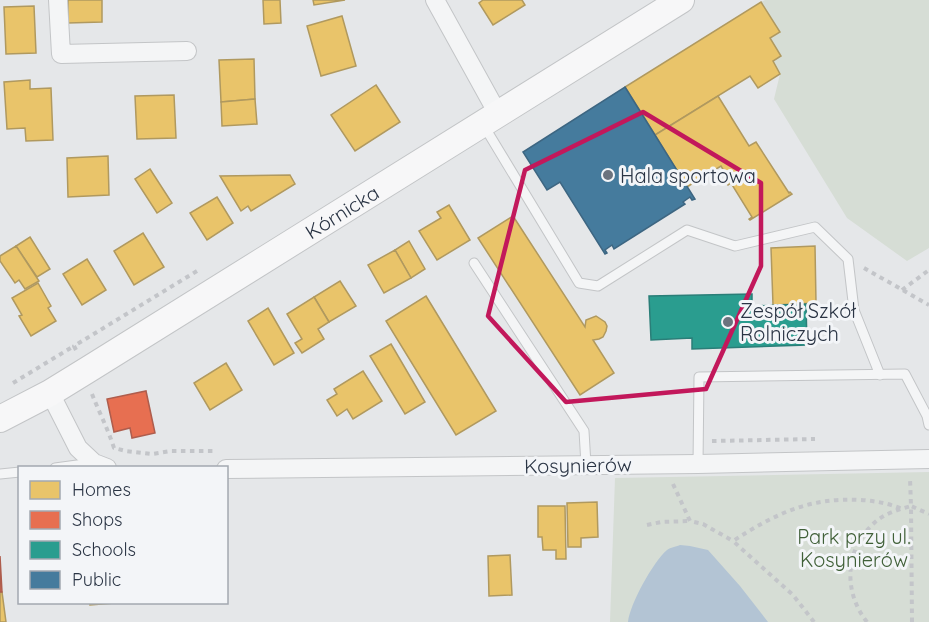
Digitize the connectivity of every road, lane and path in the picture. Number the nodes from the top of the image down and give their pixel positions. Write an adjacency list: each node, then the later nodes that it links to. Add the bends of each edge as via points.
1 (58, 0): 4 (street, via 61,54)
2 (435, 0): 5 (street)
3 (681, 0): 5 (street, Kórnicka)
4 (187, 51)
5 (490, 119): 6 (lane, via 579,283 598,286 687,231 735,246 815,227); 14 (street, Kórnicka)
6 (848, 259): 9 (path); 12 (lane, via 854,310)
7 (474, 263): 23 (lane, via 584,431)
8 (929, 270): 9 (path)
9 (902, 290): 10 (path)
10 (929, 305)
11 (74, 346): 13 (path)
12 (880, 375): 17 (lane, via 905,374); 21 (lane, via 699,377)
13 (6, 387)
14 (50, 393): 16 (street, Kórnicka); 22 (street, via 78,448)
15 (92, 393): 18 (path, via 114,448)
16 (0, 419)
17 (929, 425)
18 (152, 454)
19 (910, 459): 20 (street, Kosynierów); 21 (street, Kosynierów); 28 (path)
20 (929, 459)
21 (698, 464): 23 (street, Kosynierów)
22 (101, 465): 24 (lane)
23 (586, 465): 25 (street, Kosynierów)
24 (86, 466)
25 (228, 469)
26 (18, 472): 27 (lane)
27 (0, 474)
28 (911, 506): 29 (path); 30 (path); 35 (path)
29 (902, 508): 33 (path, via 878,501 815,502 768,519 733,541 793,595); 34 (path, via 874,522 850,563 854,601)
30 (929, 514)
31 (690, 521): 32 (path)
32 (647, 525)
33 (814, 622)
34 (867, 622)
35 (912, 622)

